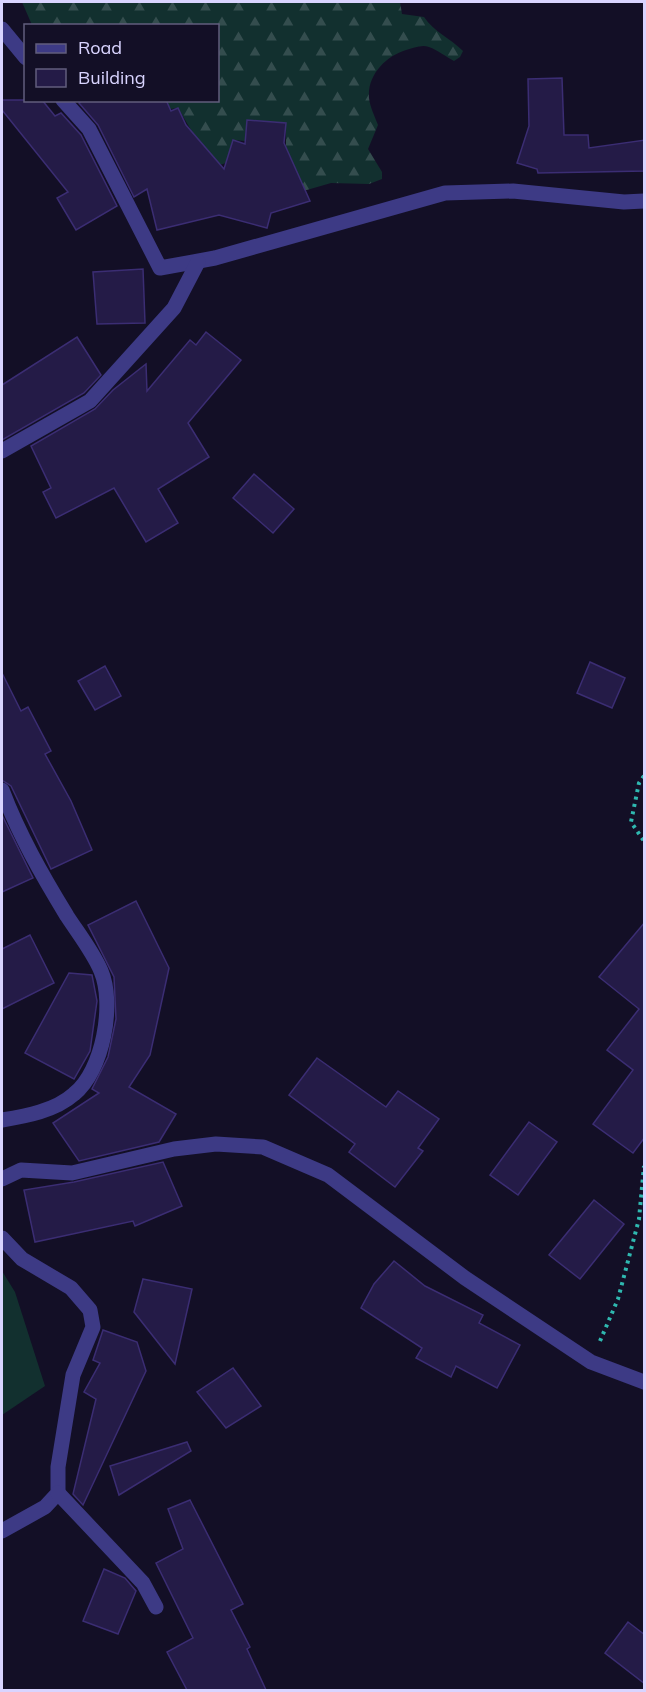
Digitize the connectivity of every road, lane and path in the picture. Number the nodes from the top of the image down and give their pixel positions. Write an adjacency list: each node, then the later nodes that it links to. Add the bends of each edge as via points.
1 (2, 29): 2 (street)
2 (24, 56)
3 (65, 102): 5 (street, via 88,129 160,268)
4 (645, 201): 5 (street, via 513,191 445,194)
5 (198, 262): 6 (street, via 174,308 90,401)
6 (2, 451)
7 (645, 776): 9 (path, via 639,783 631,822)
8 (2, 790): 10 (street, via 18,832 101,971 107,1016 102,1044 84,1085 73,1096 51,1108)
9 (645, 841)
10 (2, 1120)
11 (645, 1166): 14 (path, via 639,1219 618,1299)
12 (3, 1177): 14 (street, via 21,1170 72,1173 174,1149 216,1144 263,1147 328,1175 465,1278)
13 (2, 1238): 16 (street, via 22,1259 71,1288 90,1310 93,1327 74,1375 58,1467)
14 (591, 1362): 15 (street)
15 (645, 1382)
16 (58, 1493): 17 (street, via 45,1507); 18 (street, via 143,1584)
17 (2, 1531)
18 (156, 1607)

